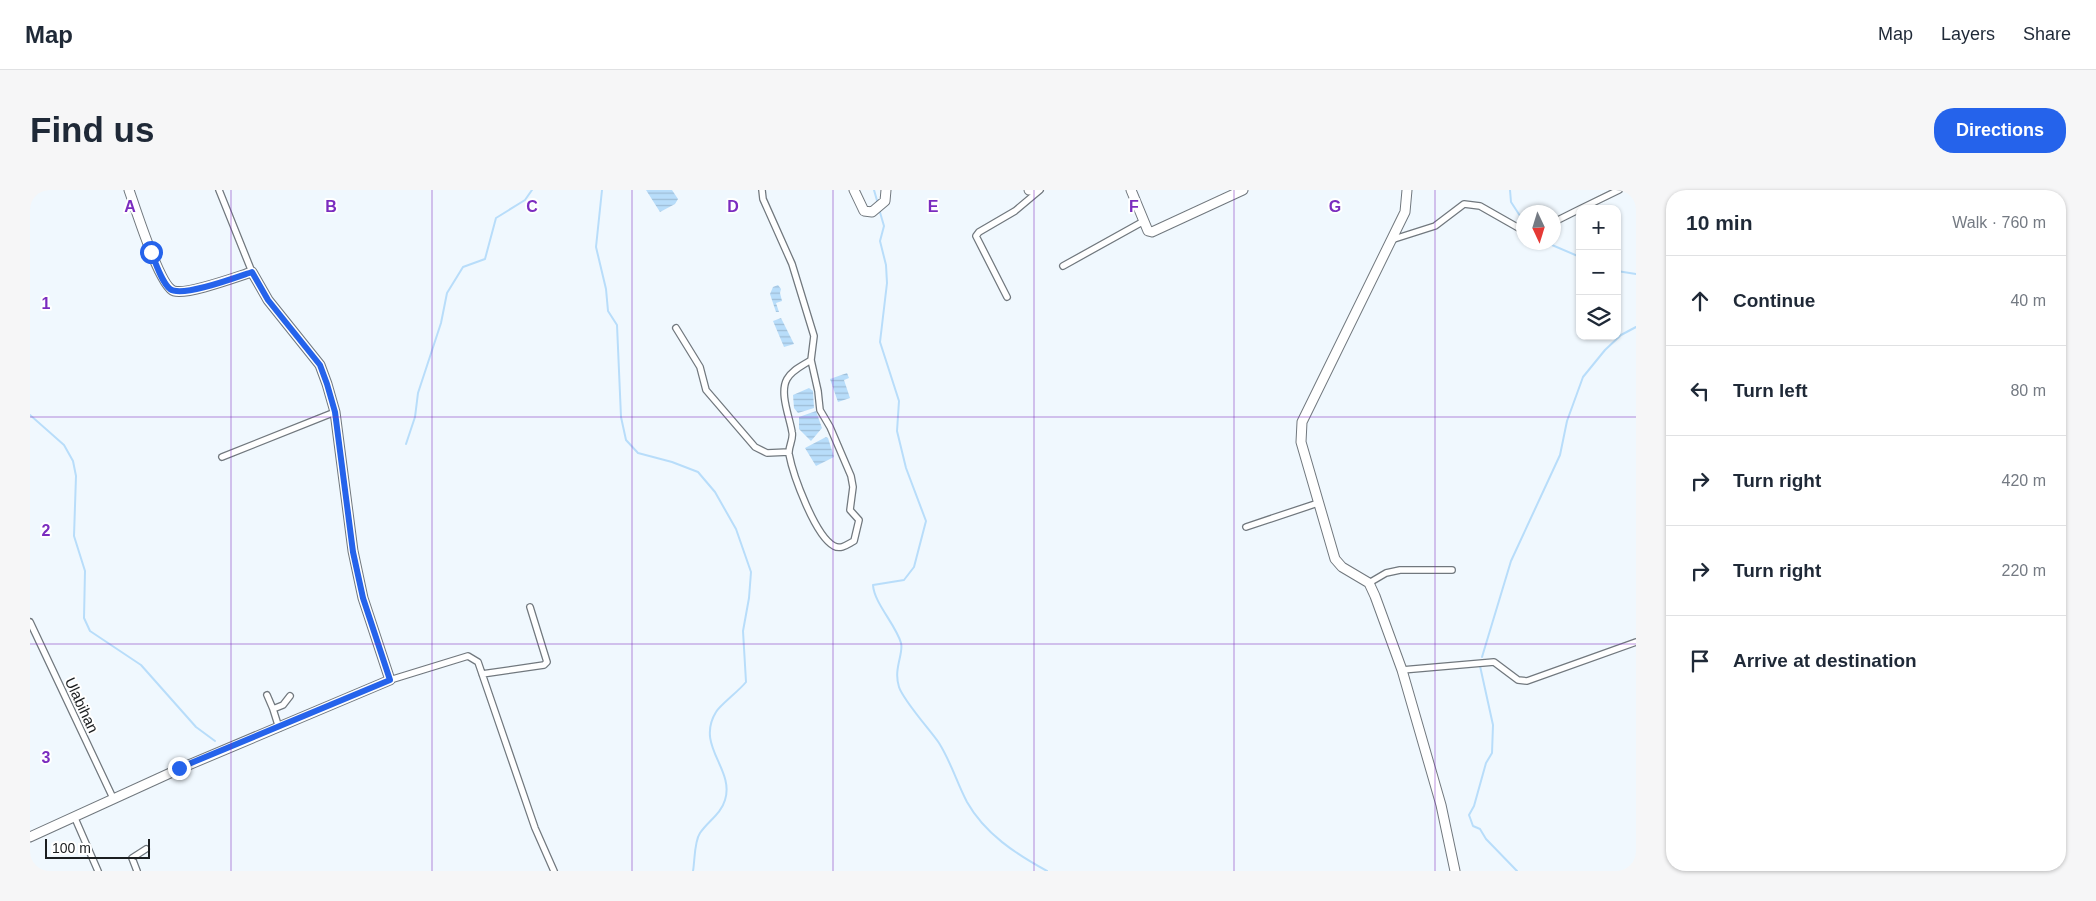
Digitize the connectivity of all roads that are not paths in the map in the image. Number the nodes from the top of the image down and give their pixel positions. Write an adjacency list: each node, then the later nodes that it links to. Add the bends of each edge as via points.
1 (129, 190): 20 (street, via 151,252 172,291 185,292)
2 (219, 190): 20 (street)
3 (762, 190): 23 (street, via 763,200 792,264 814,336)
4 (854, 190): 5 (street, via 864,211 872,212 886,201)
5 (886, 190)
6 (1029, 190): 7 (street)
7 (1036, 190)
8 (1040, 190): 21 (street, via 976,236)
9 (1131, 190): 16 (street)
10 (1243, 190): 16 (street, via 1152,232 1148,232)
11 (1407, 190): 18 (street, via 1405,212)
12 (1619, 190): 13 (street)
13 (1588, 205)
14 (1576, 211): 15 (street)
15 (1561, 218)
16 (1144, 221): 19 (street)
17 (1516, 227): 18 (street, via 1480,206 1464,204 1435,226)
18 (1391, 240): 27 (street, via 1302,422 1301,442)
19 (1063, 266)
20 (252, 272): 24 (street, via 268,300 320,365)
21 (1007, 297)
22 (676, 328): 25 (street, via 700,368 706,390 755,447 767,453)
23 (811, 360): 25 (street, via 793,371 786,381 786,409 793,434); 25 (street, via 820,410 851,476 850,510 859,520 854,541 842,548 834,547 826,539 807,510)
24 (335, 412): 26 (street); 36 (street, via 353,552 363,598)
25 (788, 452)
26 (222, 456)
27 (1318, 503): 28 (street); 30 (street, via 1335,559)
28 (1246, 527)
29 (1452, 570): 30 (street, via 1386,572)
30 (1369, 583): 34 (street)
31 (530, 607): 35 (street, via 547,662)
32 (30, 622): 41 (street, Ulabihan)
33 (1636, 642): 34 (street, via 1527,681 1518,680 1494,662)
34 (1402, 670): 48 (street, via 1441,805)
35 (482, 674): 36 (street, via 478,662 468,656); 47 (street, via 535,828)
36 (390, 680): 40 (street)
37 (267, 695): 39 (street)
38 (290, 696): 39 (street)
39 (272, 709): 40 (street)
40 (279, 728): 41 (street)
41 (113, 798): 42 (street)
42 (74, 816): 43 (street); 45 (street)
43 (30, 837)
44 (146, 849): 46 (street, via 132,858)
45 (98, 871)
46 (137, 871)
47 (554, 871)
48 (1455, 871)

